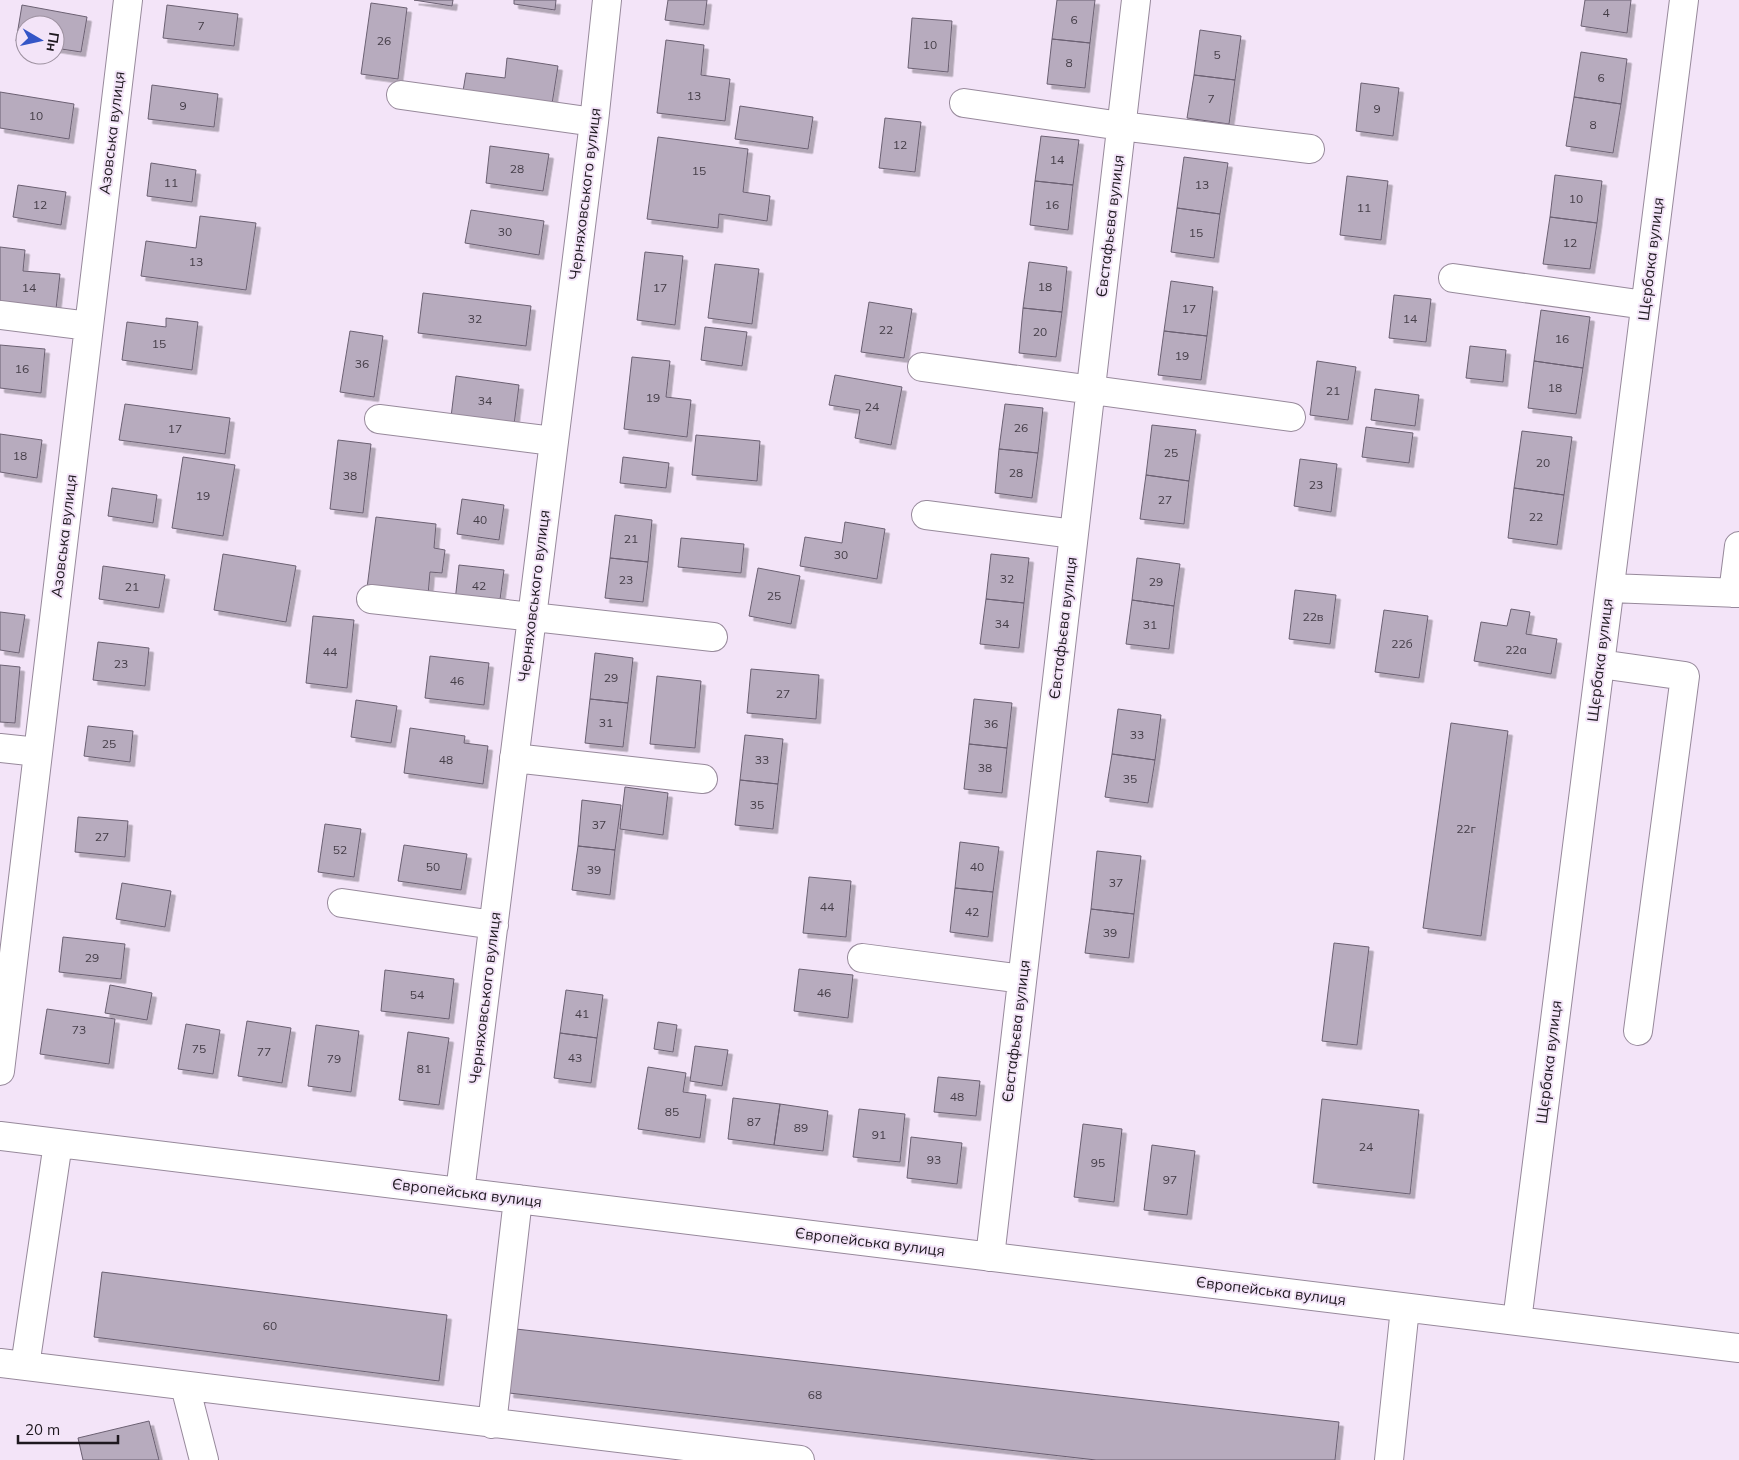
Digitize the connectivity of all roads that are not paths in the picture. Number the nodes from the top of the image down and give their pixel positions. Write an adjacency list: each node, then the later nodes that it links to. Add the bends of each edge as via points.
1 (128, 0): 13 (street, Азовська вулиця)
2 (607, 0): 7 (street, Черняховського вулиця)
3 (1136, 0): 8 (street, Євстафьєва вулиця)
4 (1684, 0): 11 (street, Щєрбака вулиця)
5 (401, 96): 7 (street)
6 (964, 103): 8 (street)
7 (594, 122): 18 (street, Черняховського вулиця)
8 (1121, 126): 9 (street); 15 (street, Євстафьєва вулиця)
9 (1310, 149)
10 (1453, 278): 11 (street)
11 (1645, 305): 22 (street, Щєрбака вулиця)
12 (0, 315): 13 (street)
13 (89, 326): 29 (street, Азовська вулиця)
14 (922, 367): 15 (street)
15 (1091, 389): 16 (street); 20 (street, Євстафьєва вулиця)
16 (1291, 417)
17 (379, 419): 18 (street)
18 (553, 441): 25 (street, Черняховського вулиця)
19 (926, 515): 20 (street)
20 (1074, 534): 35 (street, Євстафьєва вулиця)
21 (1739, 546): 23 (street)
22 (1610, 588): 23 (street); 27 (street, Щєрбака вулиця)
23 (1736, 593)
24 (371, 599): 25 (street)
25 (531, 618): 26 (street); 30 (street, Черняховського вулиця)
26 (713, 637)
27 (1600, 664): 36 (street, via 1685,676); 44 (street, Щєрбака вулиця)
28 (0, 748): 29 (street)
29 (38, 752): 37 (street, Азовська вулиця)
30 (514, 758): 31 (street); 33 (street, Черняховського вулиця)
31 (703, 780)
32 (342, 903): 33 (street)
33 (494, 925): 40 (street, Черняховського вулиця)
34 (862, 958): 35 (street)
35 (1022, 979): 42 (street, Євстафьєва вулиця)
36 (1638, 1030)
37 (0, 1071)
38 (0, 1136): 39 (street, Європейська вулиця)
39 (58, 1143): 40 (street, Європейська вулиця); 46 (street)
40 (460, 1192): 41 (street, Європейська вулиця)
41 (518, 1199): 42 (street, Європейська вулиця); 48 (street)
42 (990, 1257): 43 (street, Європейська вулиця)
43 (1405, 1308): 44 (street, Європейська вулиця); 52 (street)
44 (1517, 1321): 45 (street, Європейська вулиця)
45 (1739, 1348)
46 (13, 1364): 47 (street)
47 (186, 1386): 48 (street); 50 (street)
48 (492, 1424): 49 (street)
49 (617, 1450): 51 (street)
50 (204, 1460)
51 (800, 1460)
52 (1389, 1460)

